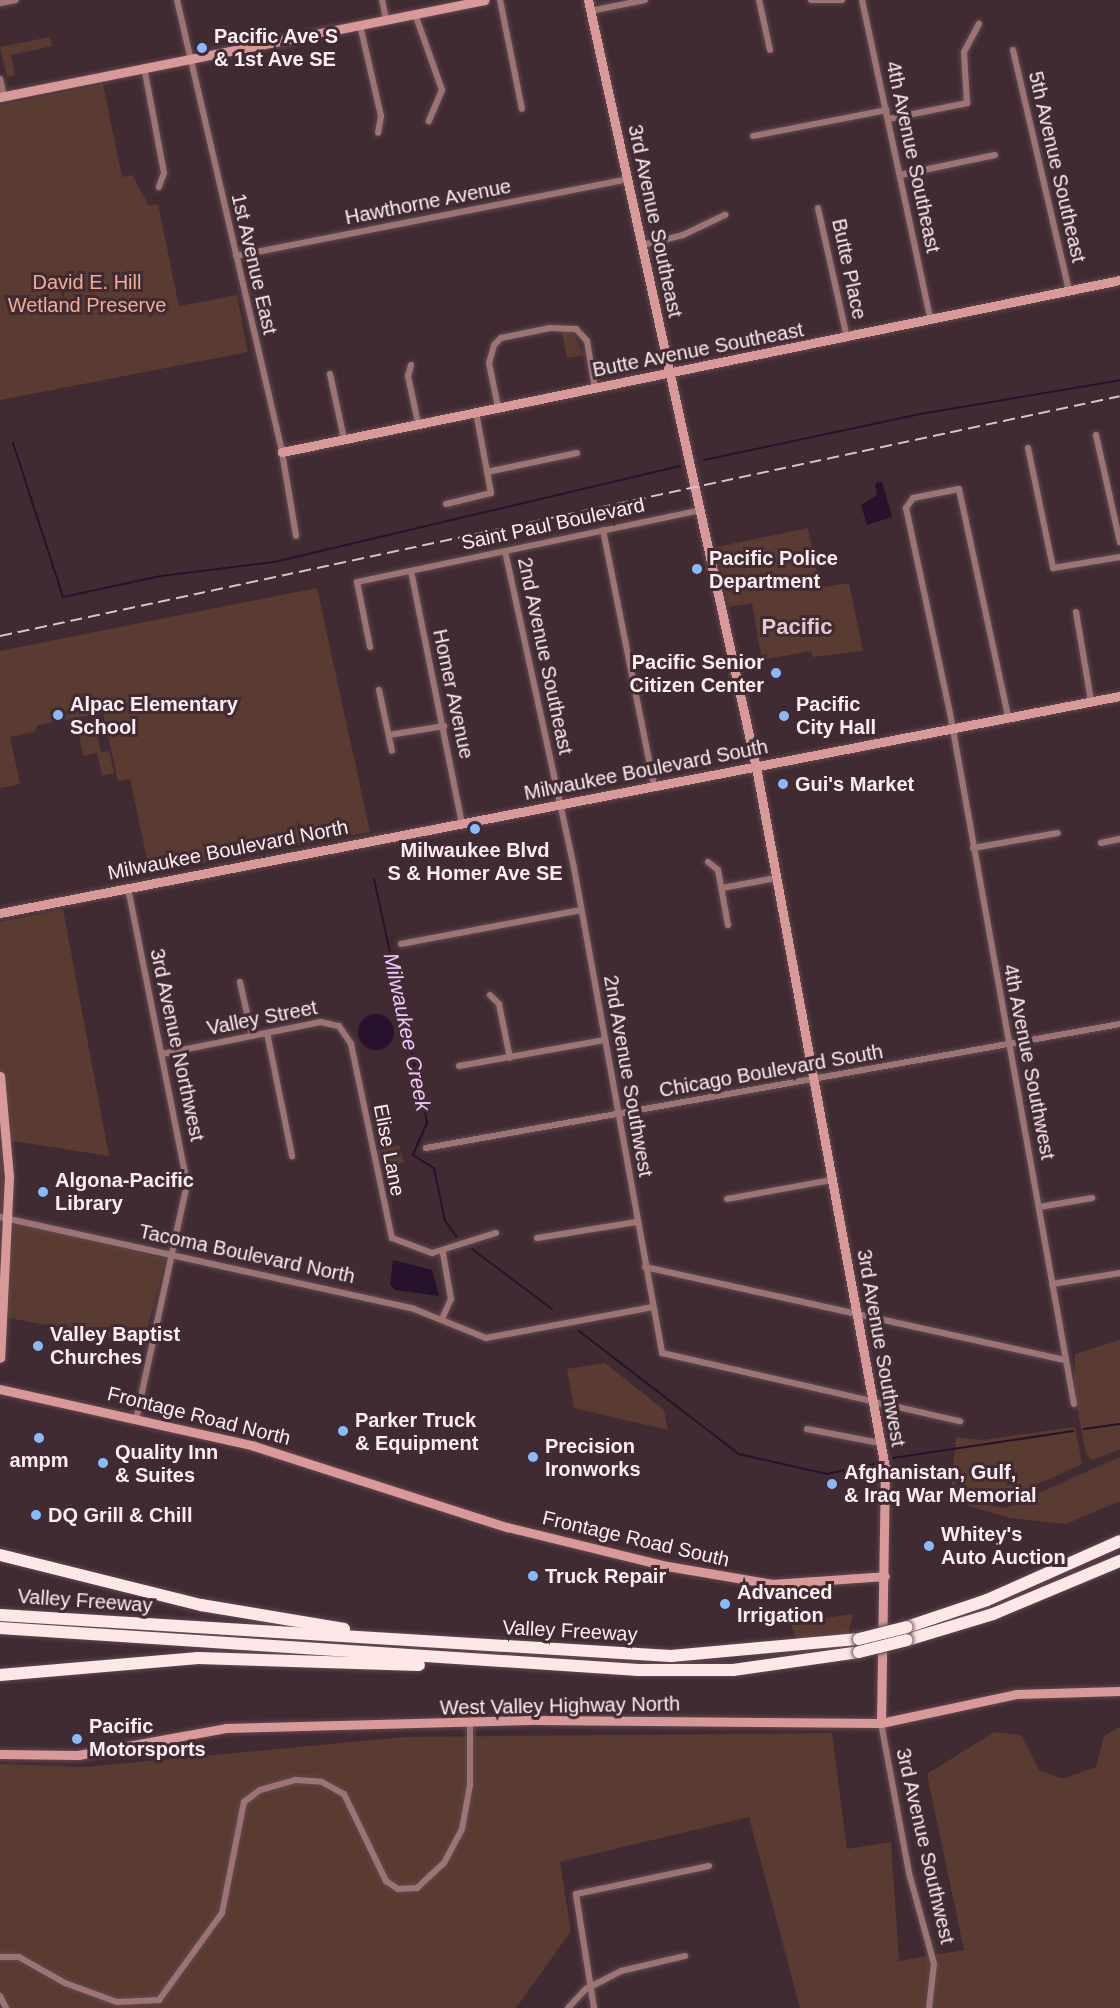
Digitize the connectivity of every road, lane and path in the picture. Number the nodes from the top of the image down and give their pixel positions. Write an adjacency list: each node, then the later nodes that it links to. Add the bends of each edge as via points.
1 (16, 0): 12 (street)
2 (177, 0): 20 (street, 1st Avenue East)
3 (382, 0): 15 (street)
4 (484, 0): 14 (street)
5 (500, 0): 24 (street)
6 (588, 0): 13 (street, 3rd Avenue Southeast)
7 (645, 0): 13 (street)
8 (759, 0): 18 (street)
9 (810, 0): 10 (street)
10 (842, 0)
11 (862, 0): 25 (street, 4th Avenue Southeast)
12 (0, 3)
13 (590, 11): 32 (street, 3rd Avenue Southeast)
14 (415, 14): 15 (street); 27 (street, via 442,90)
15 (386, 19): 16 (street)
16 (360, 24): 20 (street); 28 (street, via 381,116)
17 (979, 24): 26 (street, via 964,52 968,103)
18 (770, 50)
19 (1013, 50): 39 (street, 5th Avenue Southeast)
20 (189, 58): 21 (street); 37 (street, 1st Avenue East)
21 (144, 67): 23 (street); 33 (street, via 164,173)
22 (0, 79): 23 (street)
23 (2, 96)
24 (522, 109)
25 (886, 110): 26 (street, 4th Avenue Southeast); 29 (street)
26 (888, 119): 31 (street, 4th Avenue Southeast)
27 (429, 121)
28 (378, 133)
29 (753, 136)
30 (995, 156): 31 (street)
31 (900, 175): 40 (street, 4th Avenue Southeast)
32 (627, 179): 36 (street, 3rd Avenue Southeast); 37 (street, Hawthorne Avenue)
33 (159, 187)
34 (818, 208): 41 (street, Butte Place)
35 (725, 214): 36 (street, via 683,236)
36 (642, 245): 44 (street, 3rd Avenue Southeast)
37 (236, 256): 52 (street, 1st Avenue East)
38 (1120, 280): 39 (street, Butte Avenue Southeast)
39 (1069, 291): 40 (street, Butte Avenue Southeast)
40 (931, 321): 41 (street, Butte Avenue Southeast)
41 (847, 338): 44 (street, Butte Avenue Southeast)
42 (411, 365): 48 (street, via 408,376)
43 (330, 374): 50 (street)
44 (670, 374): 45 (street, Butte Avenue Southeast); 56 (street, 3rd Avenue Southeast)
45 (595, 389): 46 (street, Butte Avenue Southeast); 46 (street, via 587,341 576,329 550,328 501,338 494,345 489,363)
46 (498, 407): 47 (street, Butte Avenue Southeast)
47 (476, 412): 48 (street, Butte Avenue Southeast); 54 (street)
48 (418, 423): 50 (street, Butte Avenue Southeast)
49 (1096, 435): 59 (street)
50 (344, 439): 52 (street, Butte Avenue Southeast)
51 (1028, 448): 61 (street, via 1053,568)
52 (282, 452): 58 (street, 1st Avenue East)
53 (577, 453): 54 (street)
54 (487, 472): 55 (street, via 491,493)
55 (446, 504)
56 (701, 510): 57 (street, Saint Paul Boulevard); 73 (street, 3rd Avenue Southeast)
57 (603, 530): 60 (street, Saint Paul Boulevard); 74 (street)
58 (296, 536)
59 (1120, 542)
60 (505, 551): 62 (street, Saint Paul Boulevard); 75 (street, 2nd Avenue Southeast)
61 (1120, 557)
62 (411, 571): 64 (street, Saint Paul Boulevard, via 357,582); 69 (street, Homer Avenue)
63 (1076, 612): 67 (street)
64 (370, 647)
65 (379, 690): 71 (street)
66 (1120, 696): 67 (street, Milwaukee Boulevard South)
67 (1091, 701): 68 (street, Milwaukee Boulevard South)
68 (1008, 716): 70 (street, Milwaukee Boulevard South); 70 (street, via 959,489 908,501)
69 (444, 726): 71 (street); 76 (street, Homer Avenue)
70 (953, 727): 73 (street, Milwaukee Boulevard South); 80 (street, 4th Avenue Southwest)
71 (389, 735): 72 (street)
72 (392, 751)
73 (756, 767): 74 (street, Milwaukee Boulevard South); 82 (street, 3rd Avenue Southwest)
74 (654, 786): 75 (street, Milwaukee Boulevard South)
75 (561, 804): 76 (street, Milwaukee Boulevard South); 85 (street, 2nd Avenue Southwest)
76 (462, 823): 83 (street, Milwaukee Boulevard North)
77 (1058, 833): 80 (street)
78 (1120, 839): 79 (street)
79 (1101, 843)
80 (973, 848): 96 (street, 4th Avenue Southwest)
81 (708, 862): 84 (street, via 718,870)
82 (776, 878): 84 (street); 101 (street, 3rd Avenue Southwest)
83 (128, 888): 86 (street, Milwaukee Boulevard North); 97 (street, 3rd Avenue Northwest)
84 (722, 888): 87 (street)
85 (581, 910): 88 (street); 95 (street, 2nd Avenue Southwest)
86 (0, 913)
87 (728, 926)
88 (401, 944)
89 (240, 982): 94 (street)
90 (490, 995): 98 (street, via 499,1004)
91 (333, 1023): 93 (street, Valley Street); 113 (street, Elise Lane, via 351,1044 389,1232 411,1249)
92 (1120, 1024): 96 (street, Chicago Boulevard South)
93 (267, 1033): 94 (street, Valley Street); 104 (street)
94 (252, 1036): 97 (street, Valley Street)
95 (605, 1040): 98 (street); 102 (street, 2nd Avenue Southwest)
96 (1008, 1046): 101 (street, Chicago Boulevard South); 108 (street, 4th Avenue Southwest)
97 (162, 1054): 114 (street, 3rd Avenue Northwest, via 187,1184)
98 (510, 1058): 99 (street)
99 (459, 1066)
100 (0, 1076): 109 (street)
101 (814, 1080): 102 (street, Chicago Boulevard South); 105 (street, 3rd Avenue Southwest)
102 (618, 1114): 103 (street, Chicago Boulevard South); 110 (street, 2nd Avenue Southwest)
103 (426, 1148)
104 (292, 1156)
105 (832, 1180): 107 (street); 119 (street, 3rd Avenue Southwest)
106 (1092, 1198): 108 (street)
107 (727, 1199)
108 (1039, 1207): 117 (street, 4th Avenue Southwest)
109 (4, 1218): 114 (street, Tacoma Boulevard North); 121 (street)
110 (637, 1222): 112 (street); 115 (street, 2nd Avenue Southwest)
111 (496, 1233): 113 (street)
112 (537, 1238)
113 (443, 1253): 120 (street, via 451,1299)
114 (173, 1254): 120 (street, Tacoma Boulevard North); 126 (street, 3rd Avenue Northwest)
115 (645, 1267): 118 (street, 2nd Avenue Southwest); 119 (street)
116 (1120, 1273): 117 (street)
117 (1053, 1284): 122 (street, 4th Avenue Southwest)
118 (653, 1307): 120 (street, Tacoma Boulevard North, via 486,1338); 124 (street, 2nd Avenue Southwest, via 662,1353)
119 (857, 1314): 122 (street); 124 (street, 3rd Avenue Southwest)
120 (442, 1318)
121 (0, 1358)
122 (1066, 1360): 125 (street, 4th Avenue Southwest)
123 (0, 1389): 126 (street, Frontage Road North)
124 (872, 1401): 127 (street); 129 (street, 3rd Avenue Southwest)
125 (1074, 1404)
126 (136, 1419): 130 (street, Frontage Road North)
127 (960, 1421)
128 (807, 1429): 129 (street)
129 (880, 1443): 134 (street, 3rd Avenue Southwest, via 887,1498)
130 (387, 1485): 134 (street, Frontage Road South, via 534,1535 725,1578 772,1584)
131 (1120, 1541): 137 (highway, Valley Freeway)
132 (0, 1555): 138 (highway, via 266,1618)
133 (1120, 1561): 137 (highway, Valley Freeway, via 993,1614)
134 (885, 1576): 143 (street, 3rd Avenue Southwest)
135 (3, 1615): 138 (highway, Valley Freeway)
136 (3, 1629): 139 (highway, Valley Freeway)
137 (907, 1634): 138 (highway, Valley Freeway, bridge, via 671,1656); 139 (highway, Valley Freeway, bridge, via 859,1652 734,1670)
138 (447, 1643)
139 (558, 1667): 140 (highway, via 198,1658)
140 (0, 1675)
141 (1120, 1691): 143 (street, West Valley Highway North, via 1016,1694)
142 (470, 1723): 143 (street, West Valley Highway North); 144 (street, West Valley Highway North, via 226,1728 78,1755); 147 (street, via 470,1785 462,1830 444,1863 421,1886 403,1890 386,1881 349,1799 314,1780 283,1782 250,1795 238,1816 222,1914 157,2001 117,2002 66,1983 19,1957)
143 (881, 1723): 153 (street, 3rd Avenue Southwest, via 909,1873 934,1964)
144 (0, 1754)
145 (710, 1866): 148 (street, via 588,1890 573,1901)
146 (685, 1956): 148 (street, via 633,1966)
147 (0, 1957)
148 (590, 1987): 151 (street); 152 (street)
149 (0, 1996): 150 (street)
150 (6, 2008)
151 (568, 2008)
152 (594, 2008)
153 (929, 2008)

